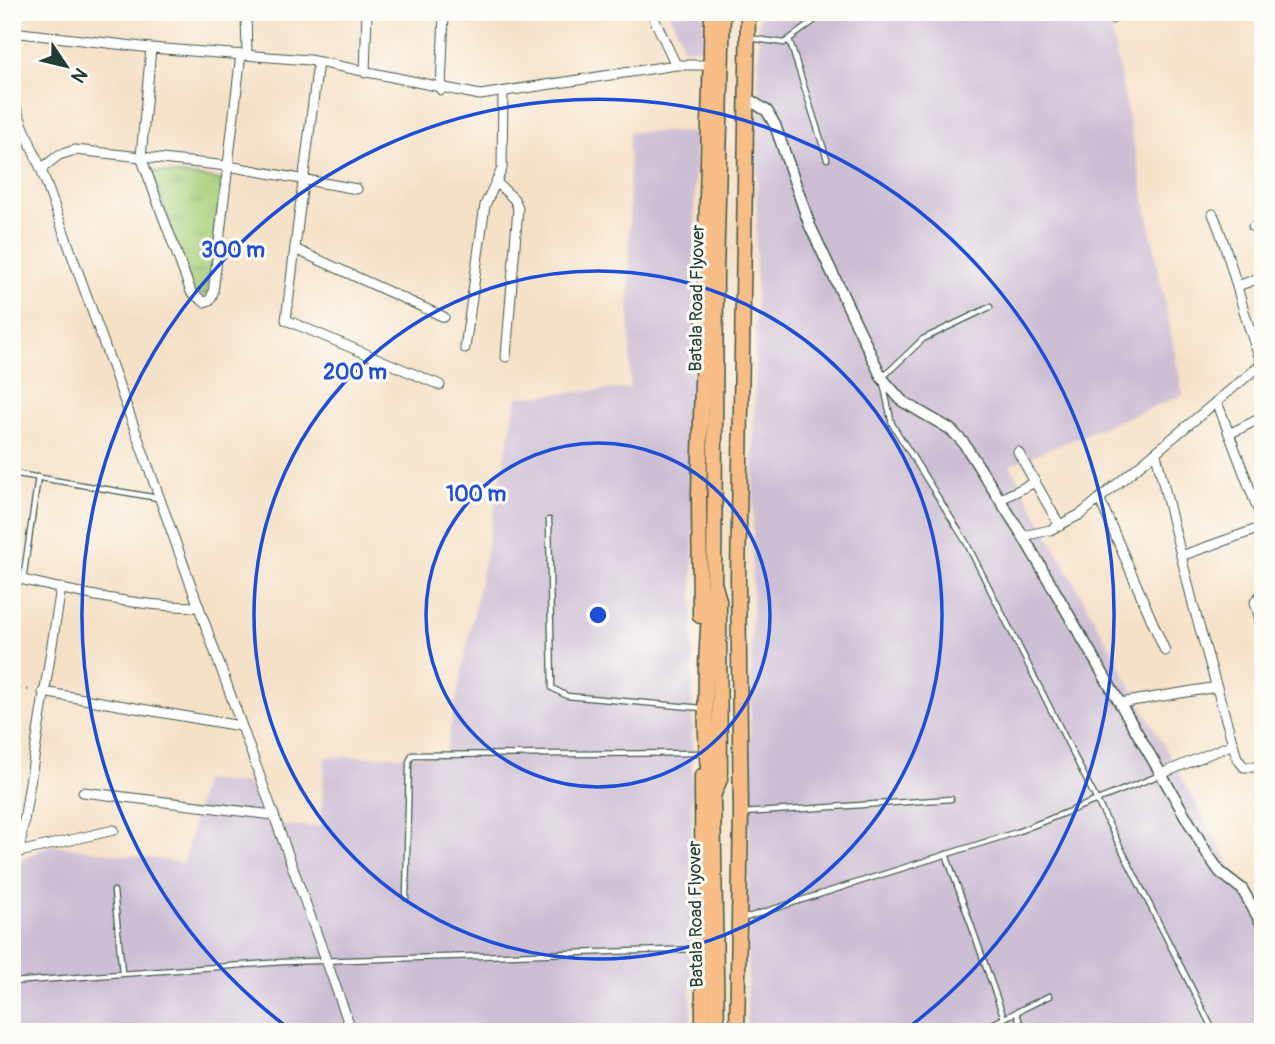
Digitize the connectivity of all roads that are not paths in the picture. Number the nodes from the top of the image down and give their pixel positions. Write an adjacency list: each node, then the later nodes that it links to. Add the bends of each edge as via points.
1 (246, 12): 15 (street)
2 (367, 12): 19 (street)
3 (444, 12): 20 (street)
4 (651, 12): 17 (street)
5 (712, 12): 18 (main road)
6 (723, 12): 95 (main road, Batala Road Flyover, via 714,585 719,600 720,779 713,796)
7 (748, 12): 12 (main road)
8 (869, 12): 13 (lane, via 818,18)
9 (1255, 12): 10 (street)
10 (1263, 29)
11 (12, 32): 14 (street)
12 (748, 37): 13 (lane); 23 (main road)
13 (790, 42): 25 (lane)
14 (150, 48): 15 (street); 24 (street)
15 (244, 54): 16 (street); 26 (street)
16 (318, 62): 19 (street); 28 (street)
17 (676, 65): 18 (street); 21 (street)
18 (709, 65): 68 (main road, via 699,493)
19 (365, 73): 20 (street)
20 (441, 90): 21 (street)
21 (503, 93): 29 (street, via 502,169)
22 (12, 99): 27 (street)
23 (748, 99): 40 (street, via 767,111 775,125 810,226); 77 (main road, via 738,578)
24 (141, 157): 26 (street); 26 (street, via 191,292 207,303 213,293); 27 (street, via 75,150)
25 (827, 159)
26 (228, 166): 28 (street)
27 (41, 169): 50 (street)
28 (304, 177): 30 (street); 32 (street)
29 (497, 183): 37 (street, via 485,205); 38 (street, via 518,208)
30 (357, 189)
31 (1213, 214): 34 (street)
32 (295, 249): 36 (street); 41 (street, via 286,320)
33 (1263, 277): 34 (street)
34 (1237, 286): 39 (street, via 1247,327)
35 (990, 307): 40 (lane, via 923,339)
36 (444, 317)
37 (465, 348)
38 (506, 357)
39 (1263, 363): 42 (street)
40 (882, 378): 51 (street, via 902,401 958,436); 76 (lane, via 892,424 966,542)
41 (440, 385)
42 (1217, 402): 44 (street); 46 (street)
43 (1263, 417): 44 (street)
44 (1229, 434): 54 (street)
45 (1018, 452): 49 (street)
46 (1156, 454): 52 (street); 57 (street)
47 (12, 473): 48 (lane)
48 (38, 477): 50 (lane); 59 (lane)
49 (1035, 482): 51 (street); 55 (street)
50 (158, 498): 62 (street)
51 (1000, 499): 56 (street)
52 (1100, 500): 55 (street); 64 (street)
53 (549, 520): 68 (lane, via 552,688 566,696)
54 (1263, 525): 57 (street)
55 (1060, 526): 56 (street)
56 (1023, 536): 67 (street)
57 (1181, 556): 65 (street)
58 (12, 577): 59 (street)
59 (23, 580): 60 (street)
60 (61, 588): 62 (street); 66 (street)
61 (1263, 592): 63 (street, via 1255,602)
62 (199, 607): 69 (street)
63 (1263, 630)
64 (1165, 651)
65 (1217, 687): 67 (street); 70 (street)
66 (43, 692): 69 (street); 79 (street, via 19,852)
67 (1120, 703): 73 (street)
68 (702, 708): 71 (main road)
69 (240, 726): 78 (street)
70 (1233, 744): 72 (street, via 1244,767); 73 (street)
71 (702, 753): 82 (lane, via 412,755); 85 (main road)
72 (1263, 767)
73 (1161, 774): 76 (lane); 84 (street, via 1214,864 1242,889)
74 (83, 792): 78 (street)
75 (951, 799): 77 (lane)
76 (1099, 800): 80 (lane); 99 (lane)
77 (741, 813): 83 (main road)
78 (273, 815): 86 (street)
79 (114, 830)
80 (946, 854): 83 (lane); 91 (lane)
81 (114, 891): 87 (lane)
82 (406, 898)
83 (739, 920): 96 (main road)
84 (1263, 926)
85 (702, 949): 86 (lane); 94 (main road)
86 (328, 961): 87 (lane); 92 (street)
87 (122, 972): 88 (lane)
88 (12, 982)
89 (1049, 996): 90 (lane)
90 (1016, 1012): 91 (lane); 98 (lane)
91 (1004, 1018): 97 (lane)
92 (351, 1031): 93 (lane)
93 (330, 1032)
94 (703, 1032)
95 (717, 1032)
96 (737, 1032)
97 (976, 1032)
98 (1024, 1032)
99 (1214, 1032)

